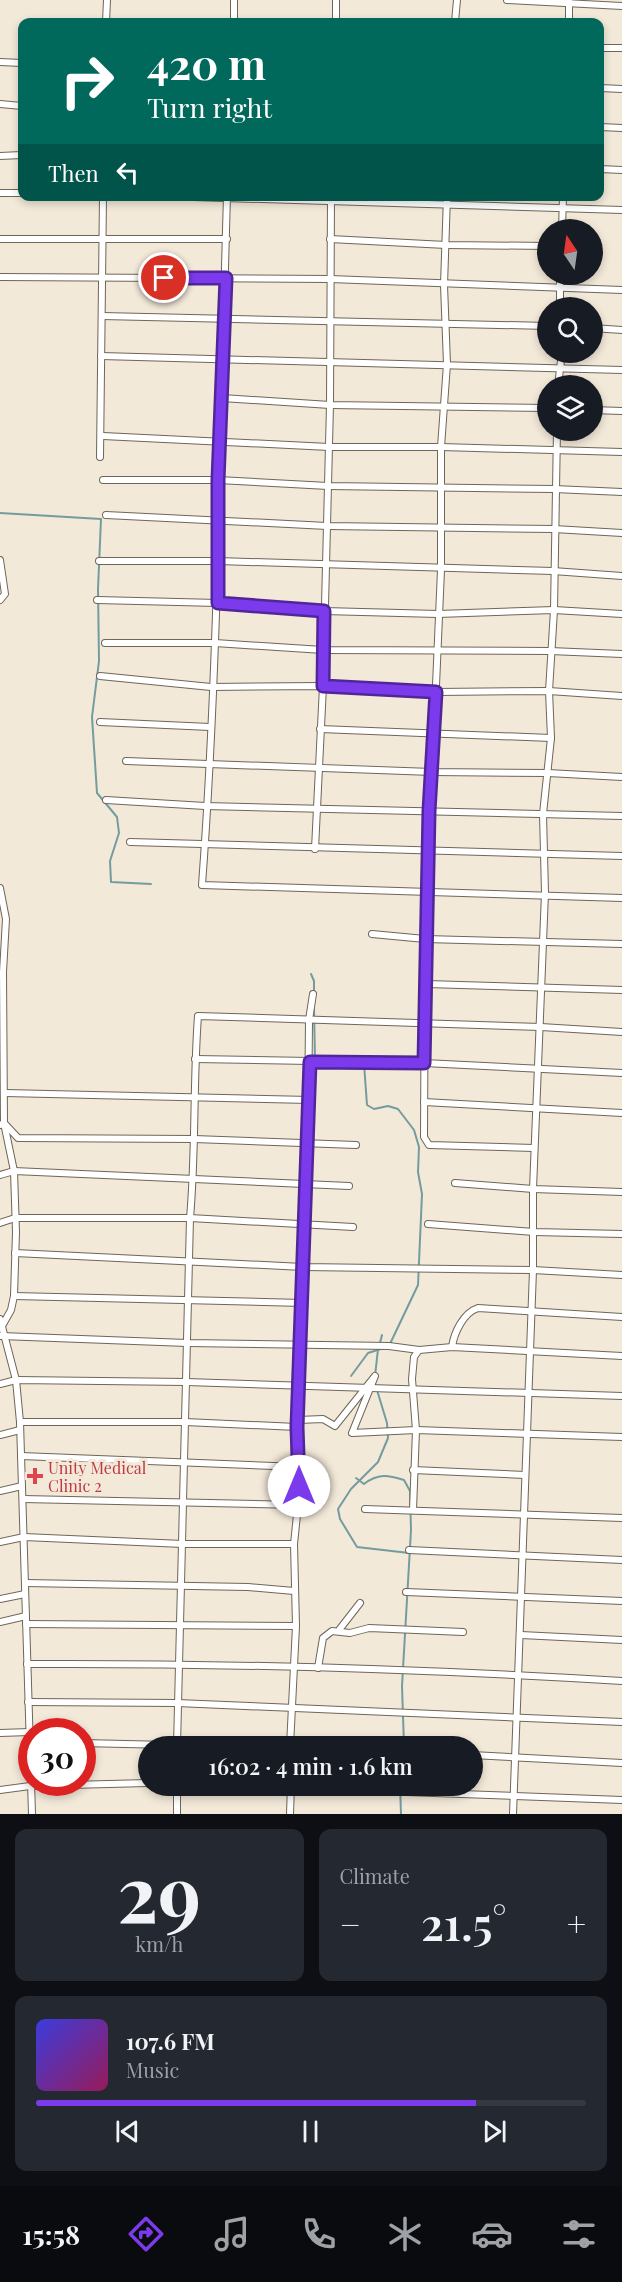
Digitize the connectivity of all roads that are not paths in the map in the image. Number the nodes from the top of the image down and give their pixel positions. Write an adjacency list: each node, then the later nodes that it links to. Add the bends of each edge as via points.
1 (107, 0): 8 (street)
2 (234, 0): 9 (street)
3 (336, 0): 10 (street)
4 (457, 0): 11 (street)
5 (507, 0): 6 (street)
6 (569, 2): 7 (street); 12 (street)
7 (622, 6)
8 (106, 18)
9 (234, 18)
10 (336, 18)
11 (455, 18)
12 (569, 18)
13 (604, 48): 14 (street)
14 (622, 48)
15 (0, 62): 16 (street)
16 (18, 63)
17 (604, 88): 18 (street)
18 (622, 89)
19 (0, 104): 20 (street)
20 (18, 106)
21 (604, 127): 22 (street)
22 (622, 128)
23 (18, 155): 24 (street)
24 (0, 156)
25 (604, 169): 26 (street)
26 (622, 170)
27 (0, 193): 28 (street)
28 (18, 193)
29 (103, 201): 39 (street)
30 (227, 201): 40 (street)
31 (331, 201): 41 (street)
32 (447, 201): 42 (street)
33 (463, 201): 35 (street)
34 (562, 201): 35 (street)
35 (562, 207): 36 (street); 37 (street)
36 (622, 210)
37 (562, 219)
38 (0, 239): 39 (street)
39 (103, 239): 40 (street); 45 (street)
40 (227, 239): 46 (street)
41 (330, 239): 42 (street); 47 (street)
42 (446, 245): 43 (street); 48 (street)
43 (537, 246)
44 (0, 277): 45 (street)
45 (102, 278): 46 (street); 52 (street)
46 (226, 278): 47 (street); 53 (street)
47 (330, 279): 48 (street); 54 (street)
48 (444, 285): 49 (street); 55 (street)
49 (559, 286): 50 (street); 51 (street)
50 (622, 290)
51 (560, 297)
52 (102, 316): 53 (street); 59 (street)
53 (224, 320): 54 (street); 60 (street)
54 (330, 322): 55 (street); 61 (street)
55 (447, 325): 56 (street); 63 (street)
56 (537, 326)
57 (603, 329): 58 (street)
58 (622, 330)
59 (101, 356): 60 (street); 80 (street)
60 (222, 358): 61 (street); 67 (street)
61 (330, 362): 63 (street); 68 (street)
62 (559, 363): 64 (street)
63 (447, 364): 64 (street); 69 (street)
64 (558, 369): 65 (street); 66 (street)
65 (622, 370)
66 (558, 375)
67 (222, 398): 68 (street); 74 (street)
68 (330, 405): 69 (street); 76 (street)
69 (443, 406): 70 (street); 77 (street)
70 (537, 408)
71 (603, 410): 72 (street)
72 (622, 411)
73 (103, 436): 74 (street)
74 (220, 440): 76 (street); 82 (street)
75 (556, 441): 78 (street)
76 (329, 447): 77 (street); 83 (street)
77 (441, 447): 78 (street); 84 (street)
78 (556, 449): 79 (street); 85 (street)
79 (622, 452)
80 (100, 457)
81 (103, 480): 82 (street)
82 (218, 480): 83 (street); 88 (street)
83 (328, 486): 84 (street); 89 (street)
84 (441, 486): 85 (street); 90 (street)
85 (554, 489): 86 (street); 91 (street)
86 (622, 492)
87 (105, 515): 88 (street)
88 (219, 521): 89 (street); 95 (street)
89 (327, 526): 90 (street); 96 (street)
90 (440, 528): 91 (street); 97 (street)
91 (554, 529): 92 (street); 98 (street)
92 (622, 533)
93 (0, 561): 100 (street, via 5,594)
94 (99, 561): 95 (street)
95 (218, 561): 96 (street); 102 (street)
96 (324, 565): 97 (street); 104 (street)
97 (441, 570): 98 (street); 105 (street)
98 (553, 571): 99 (street); 103 (street)
99 (622, 576)
100 (0, 600)
101 (97, 600): 102 (street)
102 (218, 603): 104 (street); 107 (street)
103 (554, 610): 105 (street); 106 (street); 111 (street)
104 (324, 611): 105 (street); 110 (street)
105 (438, 614): 109 (street)
106 (622, 614)
107 (215, 643): 108 (street); 110 (street); 115 (street)
108 (105, 644)
109 (436, 649): 110 (street); 111 (street); 117 (street)
110 (323, 650): 114 (street)
111 (550, 651): 112 (street); 116 (street)
112 (622, 654)
113 (100, 676): 115 (street)
114 (323, 686): 115 (street); 117 (street); 121 (street)
115 (212, 687): 120 (street)
116 (549, 691): 117 (street); 118 (street); 123 (street)
117 (436, 692): 122 (street)
118 (622, 696)
119 (100, 722): 120 (street)
120 (210, 727): 125 (street)
121 (320, 729): 122 (street); 126 (street)
122 (434, 734): 123 (street); 127 (street)
123 (551, 738): 128 (street)
124 (126, 761): 125 (street)
125 (209, 764): 126 (street); 131 (street)
126 (319, 769): 127 (street); 132 (street)
127 (432, 772): 128 (street); 133 (street)
128 (548, 773): 129 (street); 134 (street)
129 (622, 777)
130 (106, 800): 131 (street)
131 (205, 806): 132 (street); 137 (street)
132 (316, 808): 133 (street); 138 (street)
133 (429, 811): 134 (street); 139 (street)
134 (543, 814): 135 (street); 140 (street)
135 (622, 816)
136 (130, 842): 137 (street)
137 (205, 846): 138 (street); 143 (street, via 202,885)
138 (315, 849): 139 (street)
139 (428, 851): 140 (street); 143 (street)
140 (546, 853): 141 (street); 144 (street)
141 (622, 856)
142 (0, 888): 146 (street)
143 (428, 891): 144 (street); 148 (street)
144 (545, 893): 145 (street); 149 (street)
145 (622, 898)
146 (3, 919): 151 (street)
147 (372, 934): 148 (street)
148 (425, 939): 149 (street); 152 (street)
149 (542, 943): 150 (street); 153 (street)
150 (622, 944)
151 (2, 973): 156 (street)
152 (427, 984): 153 (street); 158 (street)
153 (542, 987): 154 (street); 159 (street)
154 (622, 990)
155 (313, 994): 157 (street)
156 (2, 1017): 166 (street)
157 (309, 1020): 158 (street); 161 (street, via 198,1016); 162 (street)
158 (425, 1023): 159 (street); 163 (street)
159 (541, 1027): 160 (street); 164 (street)
160 (622, 1032)
161 (195, 1059): 162 (street); 168 (street)
162 (310, 1062): 163 (street); 169 (street)
163 (424, 1063): 164 (street); 170 (street)
164 (538, 1068): 165 (street); 171 (street)
165 (622, 1073)
166 (3, 1075): 167 (street)
167 (5, 1093): 168 (street); 173 (street)
168 (193, 1098): 169 (street); 174 (street)
169 (310, 1100): 175 (street)
170 (424, 1102): 171 (street); 177 (street, via 424,1137 429,1144)
171 (536, 1107): 172 (street); 177 (street)
172 (622, 1113)
173 (2, 1124): 174 (street, via 18,1138); 178 (street)
174 (195, 1139): 175 (street); 180 (street)
175 (308, 1143): 176 (street); 182 (street)
176 (356, 1145)
177 (534, 1148): 184 (street)
178 (14, 1172): 179 (street); 180 (street); 186 (street)
179 (0, 1175)
180 (194, 1181): 182 (street); 187 (street)
181 (455, 1183): 184 (street)
182 (306, 1184): 183 (street); 189 (street)
183 (349, 1186)
184 (532, 1189): 185 (street); 192 (street)
185 (622, 1192)
186 (15, 1218): 187 (street); 188 (street); 194 (street)
187 (190, 1218): 189 (street); 195 (street)
188 (0, 1223)
189 (307, 1224): 191 (street); 196 (street)
190 (428, 1224): 192 (street)
191 (353, 1227)
192 (534, 1232): 193 (street); 197 (street)
193 (622, 1234)
194 (15, 1253): 195 (street); 199 (street)
195 (189, 1262): 196 (street); 200 (street)
196 (303, 1267): 197 (street); 201 (street)
197 (533, 1270): 198 (street); 202 (street)
198 (622, 1275)
199 (15, 1296): 200 (street); 204 (street, via 11,1310)
200 (188, 1300): 201 (street); 206 (street)
201 (303, 1303): 207 (street)
202 (530, 1312): 203 (street); 208 (street, via 472,1310 453,1336); 210 (street)
203 (622, 1317)
204 (1, 1322): 205 (street)
205 (2, 1335): 206 (street); 212 (street)
206 (187, 1343): 207 (street); 213 (street)
207 (300, 1343): 209 (street); 215 (street)
208 (452, 1347): 209 (street); 210 (street)
209 (419, 1350): 216 (street, via 413,1363)
210 (528, 1353): 211 (street); 217 (street)
211 (622, 1356)
212 (16, 1380): 213 (street); 214 (street); 219 (street)
213 (186, 1382): 215 (street); 220 (street)
214 (0, 1384)
215 (299, 1387): 216 (street); 221 (street)
216 (412, 1389): 217 (street); 223 (street)
217 (528, 1393): 218 (street); 224 (street)
218 (622, 1396)
219 (20, 1422): 220 (street); 222 (street)
220 (185, 1422): 221 (street); 228 (street)
221 (297, 1423): 223 (street, via 323,1419 335,1426 375,1376 352,1433); 229 (street)
222 (20, 1430): 225 (street); 227 (street)
223 (416, 1431): 224 (street); 230 (street)
224 (527, 1432): 226 (street); 231 (street)
225 (0, 1435)
226 (622, 1437)
227 (21, 1456): 228 (street); 232 (street)
228 (185, 1463): 229 (street); 235 (street)
229 (299, 1467): 236 (street)
230 (413, 1470): 231 (street); 238 (street)
231 (525, 1475): 239 (street)
232 (22, 1486): 233 (street); 234 (street)
233 (0, 1491)
234 (23, 1499): 235 (street); 241 (street)
235 (183, 1504): 236 (street); 243 (street)
236 (298, 1505): 244 (street)
237 (365, 1509): 238 (street)
238 (413, 1510): 239 (street)
239 (523, 1513): 240 (street); 246 (street)
240 (622, 1518)
241 (24, 1537): 242 (street); 243 (street); 248 (street)
242 (0, 1542)
243 (183, 1544): 244 (street); 249 (street)
244 (294, 1544): 250 (street)
245 (409, 1550): 246 (street)
246 (523, 1556): 247 (street); 253 (street)
247 (622, 1560)
248 (25, 1583): 249 (street); 252 (street)
249 (181, 1585): 250 (street); 260 (street)
250 (294, 1591): 261 (street)
251 (406, 1592): 253 (street)
252 (25, 1594): 254 (street); 257 (street)
253 (521, 1596): 255 (street); 264 (street)
254 (0, 1599)
255 (622, 1601)
256 (360, 1604): 262 (street)
257 (26, 1616): 258 (street); 259 (street)
258 (0, 1622)
259 (26, 1624): 260 (street); 266 (street)
260 (181, 1624): 261 (street); 267 (street)
261 (296, 1626): 268 (street)
262 (339, 1630): 263 (street); 269 (street, via 322,1638)
263 (463, 1632)
264 (521, 1635): 265 (street); 270 (street)
265 (622, 1640)
266 (27, 1664): 267 (street); 272 (street)
267 (179, 1664): 268 (street); 273 (street)
268 (293, 1668): 269 (street); 274 (street)
269 (318, 1668): 270 (street)
270 (518, 1675): 271 (street); 275 (street)
271 (622, 1681)
272 (28, 1702): 273 (street); 276 (street)
273 (177, 1702): 274 (street); 280 (street)
274 (292, 1708): 275 (street); 281 (street)
275 (517, 1716): 277 (street); 285 (street)
276 (29, 1718)
277 (622, 1722)
278 (18, 1732): 279 (street)
279 (0, 1733)
280 (177, 1736)
281 (291, 1736)
282 (96, 1743): 283 (street)
283 (138, 1744)
284 (483, 1756): 285 (street)
285 (514, 1757): 286 (street); 295 (street)
286 (622, 1763)
287 (138, 1783): 288 (street)
288 (96, 1784)
289 (18, 1788): 290 (street)
290 (0, 1790)
291 (31, 1796): 297 (street)
292 (177, 1796): 298 (street)
293 (291, 1796): 299 (street)
294 (483, 1796): 295 (street)
295 (514, 1797): 296 (street); 300 (street)
296 (622, 1800)
297 (32, 1814)
298 (177, 1814)
299 (290, 1814)
300 (513, 1814)

